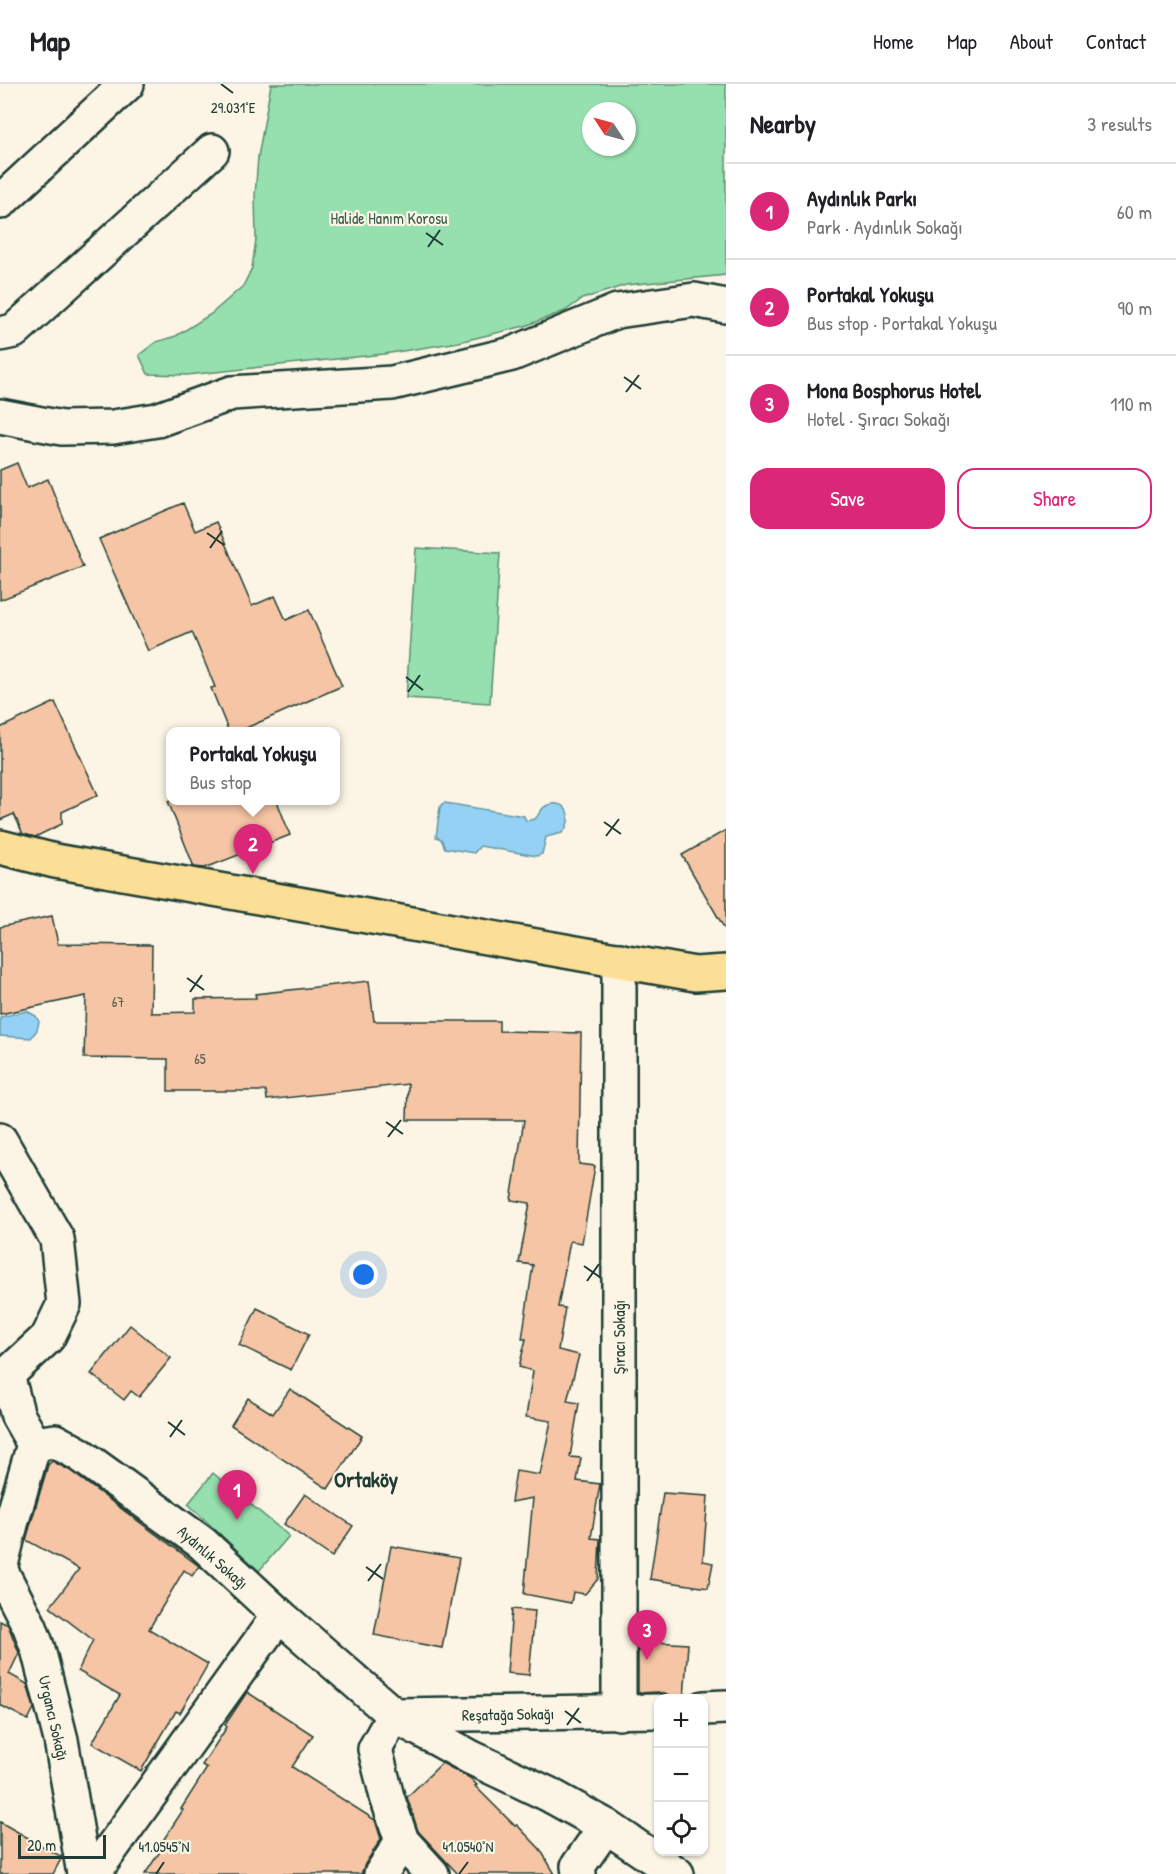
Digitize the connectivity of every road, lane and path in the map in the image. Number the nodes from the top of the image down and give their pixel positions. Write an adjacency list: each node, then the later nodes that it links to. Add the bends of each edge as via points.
1 (127, 84): 3 (street)
2 (212, 151): 5 (street, via 14,331)
3 (0, 202)
4 (726, 306): 6 (street, via 694,300 617,310 512,354 392,383 232,393 157,420 113,427 62,428)
5 (0, 334)
6 (0, 416)
7 (0, 847): 8 (main road, via 55,861)
8 (620, 960): 9 (main road, via 695,974); 17 (street, Şıracı Sokağı)
9 (726, 972)
10 (0, 1140): 11 (street, via 57,1239 64,1304 48,1337 7,1375 18,1416)
11 (34, 1444): 12 (street); 13 (street, Aydınlık Sokağı, via 55,1441 79,1454 202,1543)
12 (0, 1569): 21 (street, Urgancı Sokağı, via 38,1649 61,1740)
13 (279, 1615): 18 (street, Aydınlık Sokağı); 22 (street)
14 (726, 1707): 15 (street)
15 (708, 1708)
16 (654, 1711): 17 (street, Reşatağa Sokağı)
17 (620, 1713): 18 (street, Reşatağa Sokağı)
18 (394, 1715): 19 (street, Aydınlık Sokağı); 20 (street, via 375,1749)
19 (606, 1826): 25 (street, via 578,1866); 26 (street, Aydınlık Sokağı)
20 (402, 1841): 23 (street); 24 (street)
21 (84, 1874)
22 (93, 1874)
23 (381, 1874)
24 (432, 1874)
25 (579, 1874)
26 (677, 1874)

